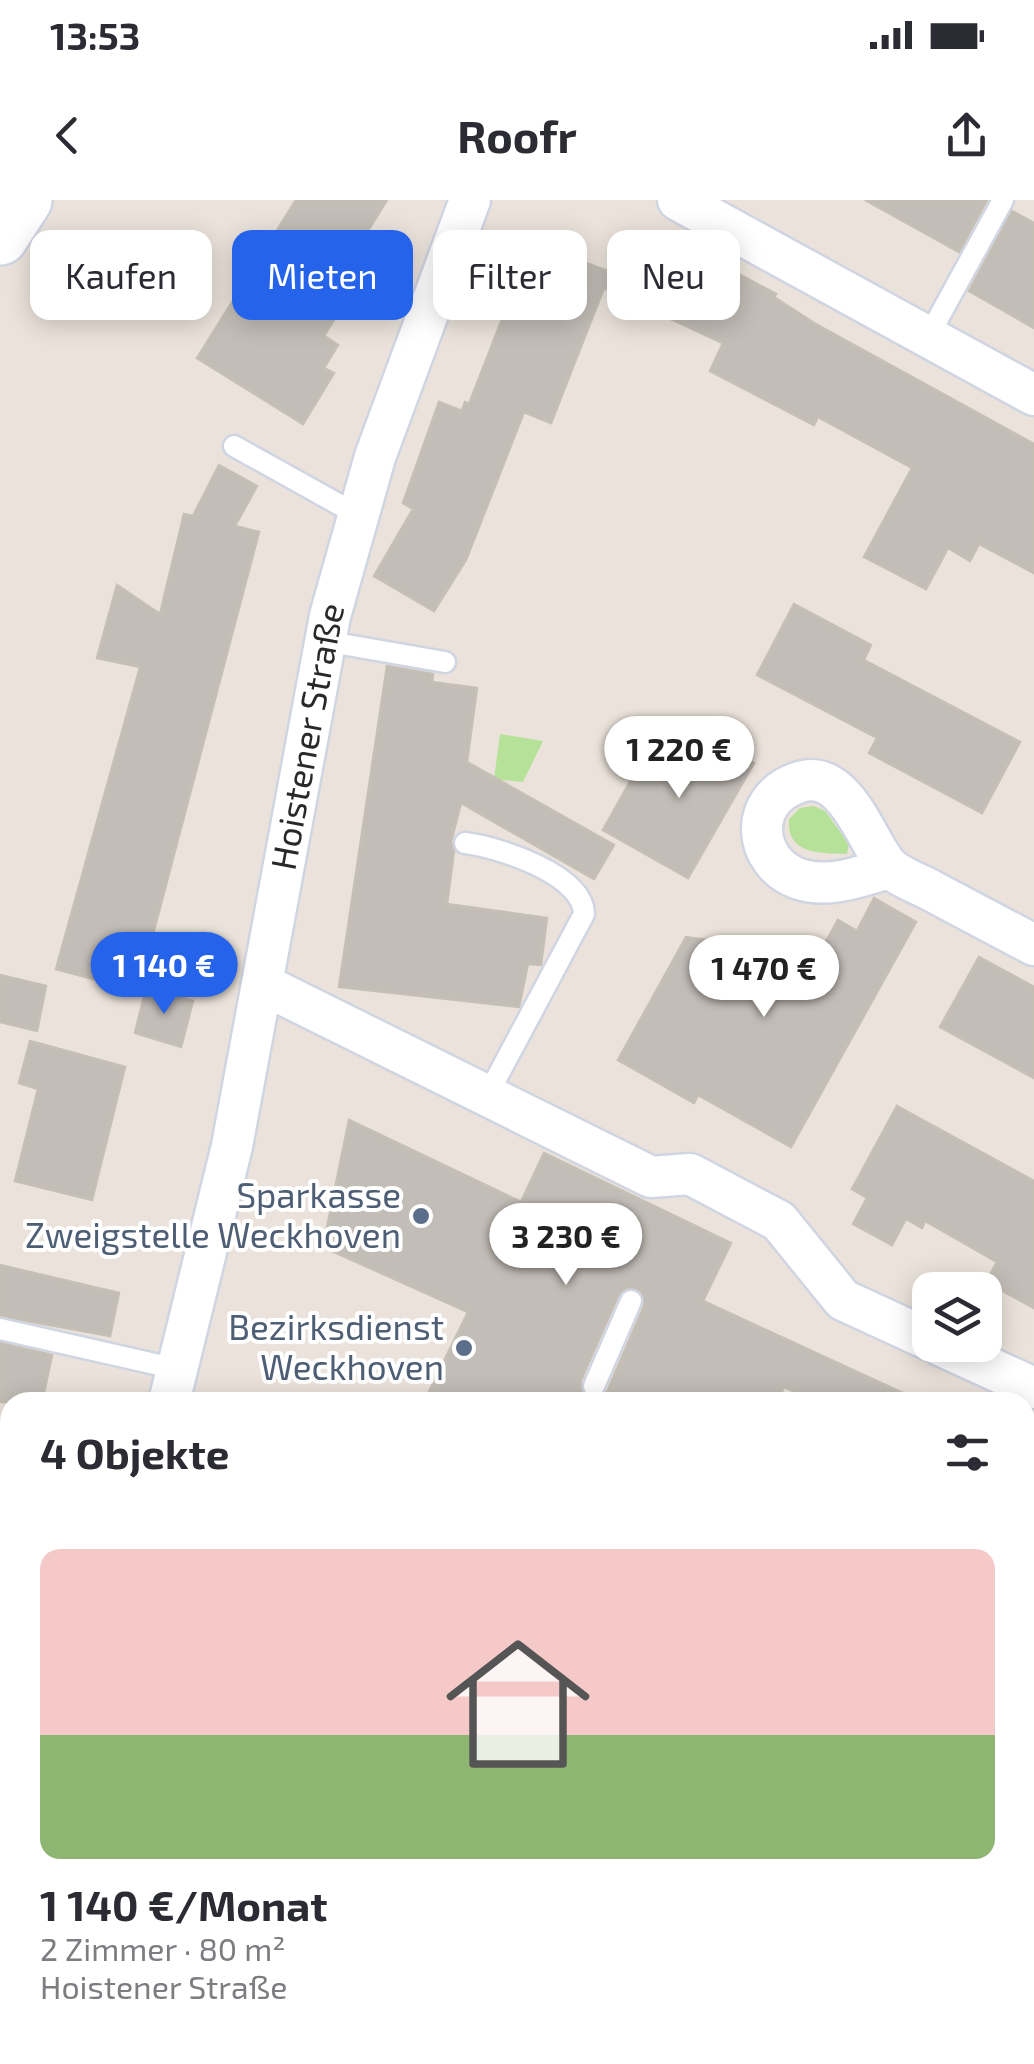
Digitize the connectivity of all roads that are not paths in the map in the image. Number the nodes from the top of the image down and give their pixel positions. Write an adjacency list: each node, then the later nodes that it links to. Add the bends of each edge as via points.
1 (24, 200): 5 (main road)
2 (470, 200): 9 (street, Hoistener Straße)
3 (678, 200): 6 (street)
4 (1003, 200): 6 (lane)
5 (0, 237)
6 (928, 337): 7 (street)
7 (1034, 395)
8 (234, 446): 9 (lane)
9 (356, 514): 10 (street, Hoistener Straße)
10 (324, 642): 11 (lane); 15 (street, Hoistener Straße)
11 (446, 662)
12 (466, 843): 16 (lane, via 502,847 576,890 584,903)
13 (889, 868): 14 (street)
14 (1034, 945)
15 (262, 984): 16 (street); 21 (street, Hoistener Straße, via 232,1146)
16 (486, 1096): 19 (street, via 646,1188 690,1174 779,1221 843,1300)
17 (632, 1301): 22 (lane)
18 (0, 1329): 21 (lane)
19 (912, 1332)
20 (977, 1362): 23 (street)
21 (173, 1386)
22 (594, 1386)
23 (1034, 1388)

